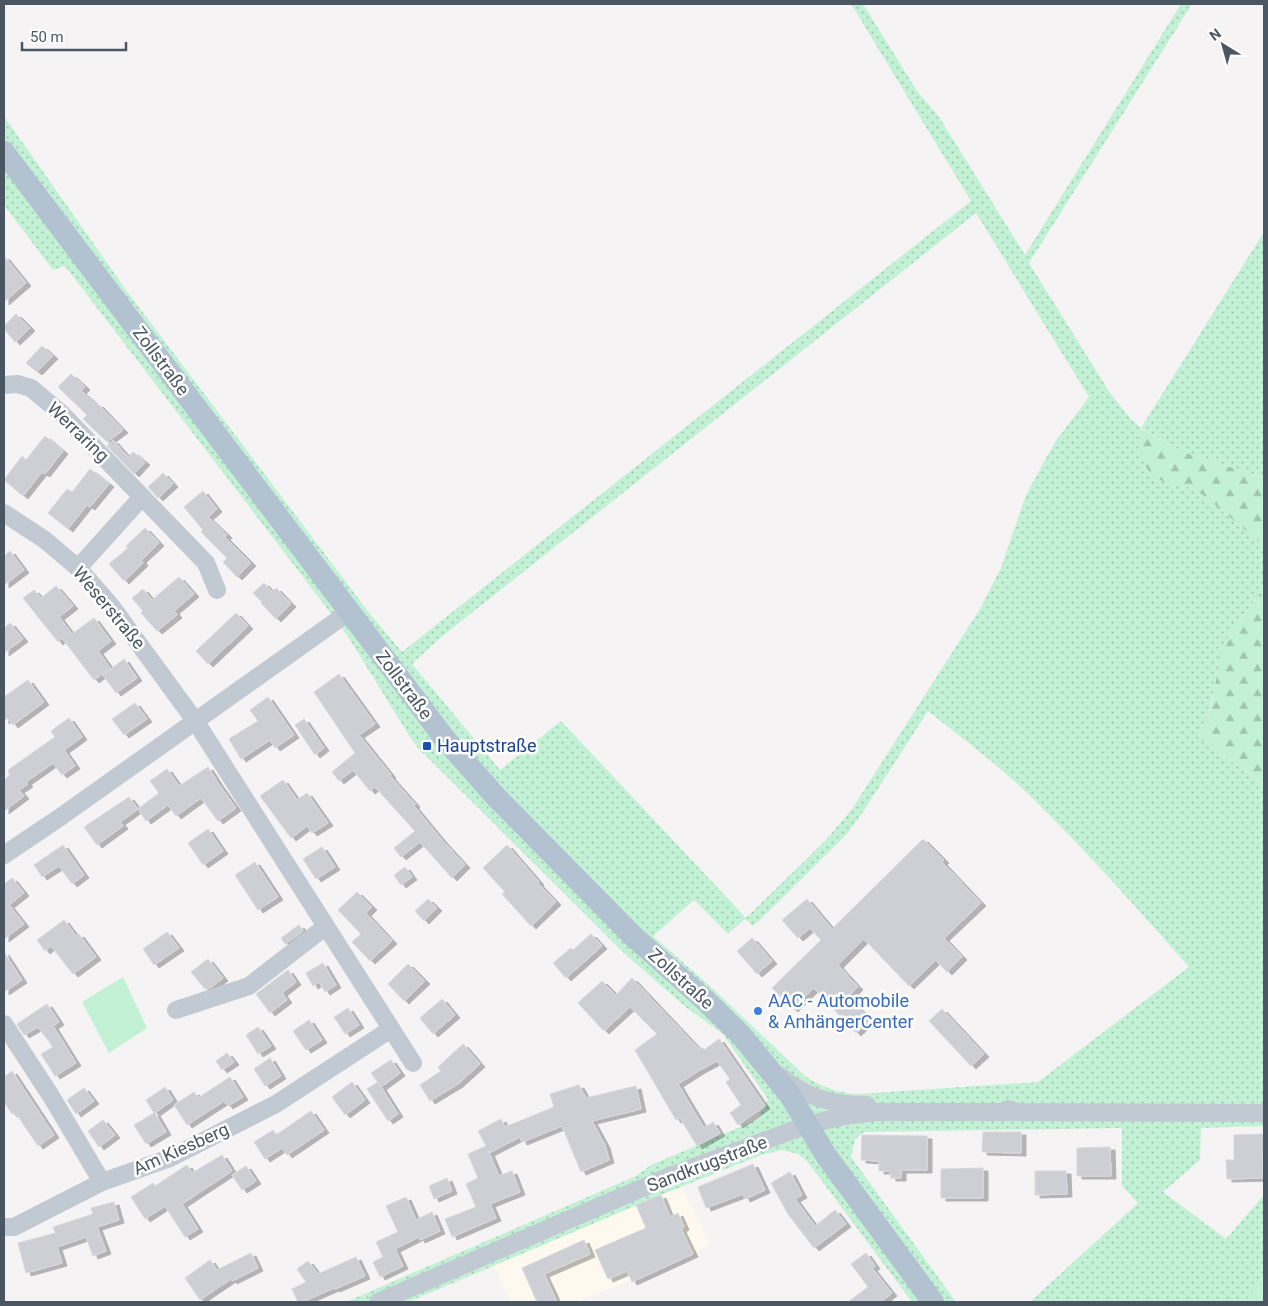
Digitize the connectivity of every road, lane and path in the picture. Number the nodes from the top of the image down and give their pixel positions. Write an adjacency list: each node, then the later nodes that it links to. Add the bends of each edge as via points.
1 (4, 152): 7 (main road, Zollstraße)
2 (4, 385): 3 (street, Werraring, via 31,388 62,414)
3 (142, 497): 5 (street); 6 (street, Werraring, via 206,563)
4 (4, 513): 5 (street, Weserstraße, via 45,540)
5 (78, 568): 8 (street, Weserstraße, via 112,607)
6 (217, 590)
7 (350, 612): 8 (street); 14 (main road, Zollstraße, via 445,739 479,778 633,936 740,1034)
8 (196, 722): 9 (street); 10 (street)
9 (4, 855)
10 (325, 927): 11 (street, via 249,986); 13 (street)
11 (176, 1010)
12 (4, 1024): 19 (street)
13 (391, 1029): 15 (street); 19 (street, Am Kiesberg, via 276,1104 170,1158)
14 (760, 1059): 16 (street, via 811,1097 848,1105 993,1105); 18 (main road, Zollstraße, via 790,1095)
15 (413, 1063)
16 (1018, 1112): 17 (street, Sandkrugstraße); 18 (street, Sandkrugstraße, via 875,1112)
17 (1264, 1113)
18 (807, 1125): 21 (street, Sandkrugstraße, via 670,1176); 23 (main road, Zollstraße)
19 (102, 1182): 20 (street, Am Kiesberg, via 14,1228)
20 (4, 1227)
21 (416, 1295): 22 (street, Sandkrugstraße)
22 (378, 1302)
23 (933, 1302)

